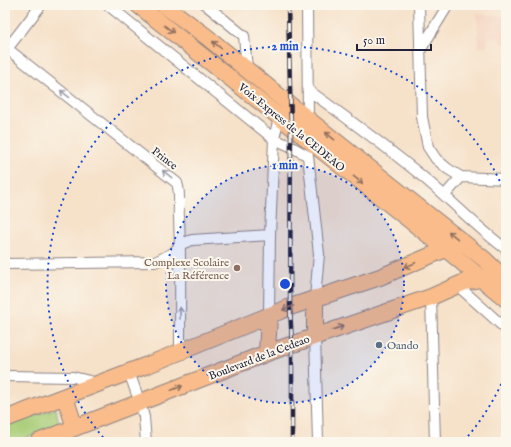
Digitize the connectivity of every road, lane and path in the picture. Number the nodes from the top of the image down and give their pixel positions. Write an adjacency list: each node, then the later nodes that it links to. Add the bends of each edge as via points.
1 (41, 5): 9 (street)
2 (108, 5): 15 (street)
3 (138, 5): 13 (main road, Voix Express de la CEDEAO, one-way to 13)
4 (164, 5): 11 (main road, one-way to 4)
5 (206, 5): 11 (street, via 244,36)
6 (307, 5): 12 (street)
7 (419, 5): 10 (street)
8 (448, 5): 10 (street)
9 (6, 48): 20 (street, Prince, one-way to 9, via 177,183)
10 (421, 49): 16 (street, via 422,117 428,147 436,159)
11 (247, 69): 14 (main road)
12 (308, 90): 14 (street); 18 (street, via 394,152)
13 (279, 117): 15 (street); 21 (main road, Voix Express de la CEDEAO, one-way to 21)
14 (308, 119): 23 (main road, one-way to 14)
15 (274, 139): 19 (street); 30 (street, via 308,156 319,254)
16 (461, 177): 17 (street); 18 (street)
17 (506, 179)
18 (445, 195): 22 (street, via 490,238)
19 (270, 236): 20 (street, via 192,240); 32 (street)
20 (181, 244): 24 (street, via 173,253 155,262); 35 (street, Prince, one-way to 20)
21 (446, 249): 23 (main road, via 462,257); 25 (main road); 30 (main road, one-way to 30, via 380,277)
22 (506, 249)
23 (484, 259): 26 (main road)
24 (5, 264)
25 (482, 279): 27 (main road); 28 (main road, Boulevard de la Cedeao); 31 (main road)
26 (506, 280)
27 (506, 284)
28 (457, 285): 29 (main road, Boulevard de la Cedeao); 33 (street)
29 (431, 297): 34 (main road, Boulevard de la Cedeao, one-way to 29); 47 (street)
30 (315, 298): 32 (main road, one-way to 32); 34 (main road)
31 (506, 299)
32 (269, 315): 35 (main road); 36 (main road)
33 (506, 329)
34 (315, 336): 36 (main road, Boulevard de la Cedeao); 46 (street)
35 (180, 352): 37 (main road)
36 (267, 353): 41 (main road, Boulevard de la Cedeao, one-way to 36)
37 (129, 372): 39 (main road); 41 (street)
38 (5, 376): 39 (street, via 73,377)
39 (100, 383): 40 (main road)
40 (65, 397): 42 (main road); 43 (main road)
41 (140, 403): 43 (main road, Boulevard de la Cedeao); 45 (street)
42 (5, 419)
43 (75, 428): 44 (main road, Boulevard de la Cedeao)
44 (38, 442)
45 (146, 442)
46 (318, 442)
47 (435, 442)

